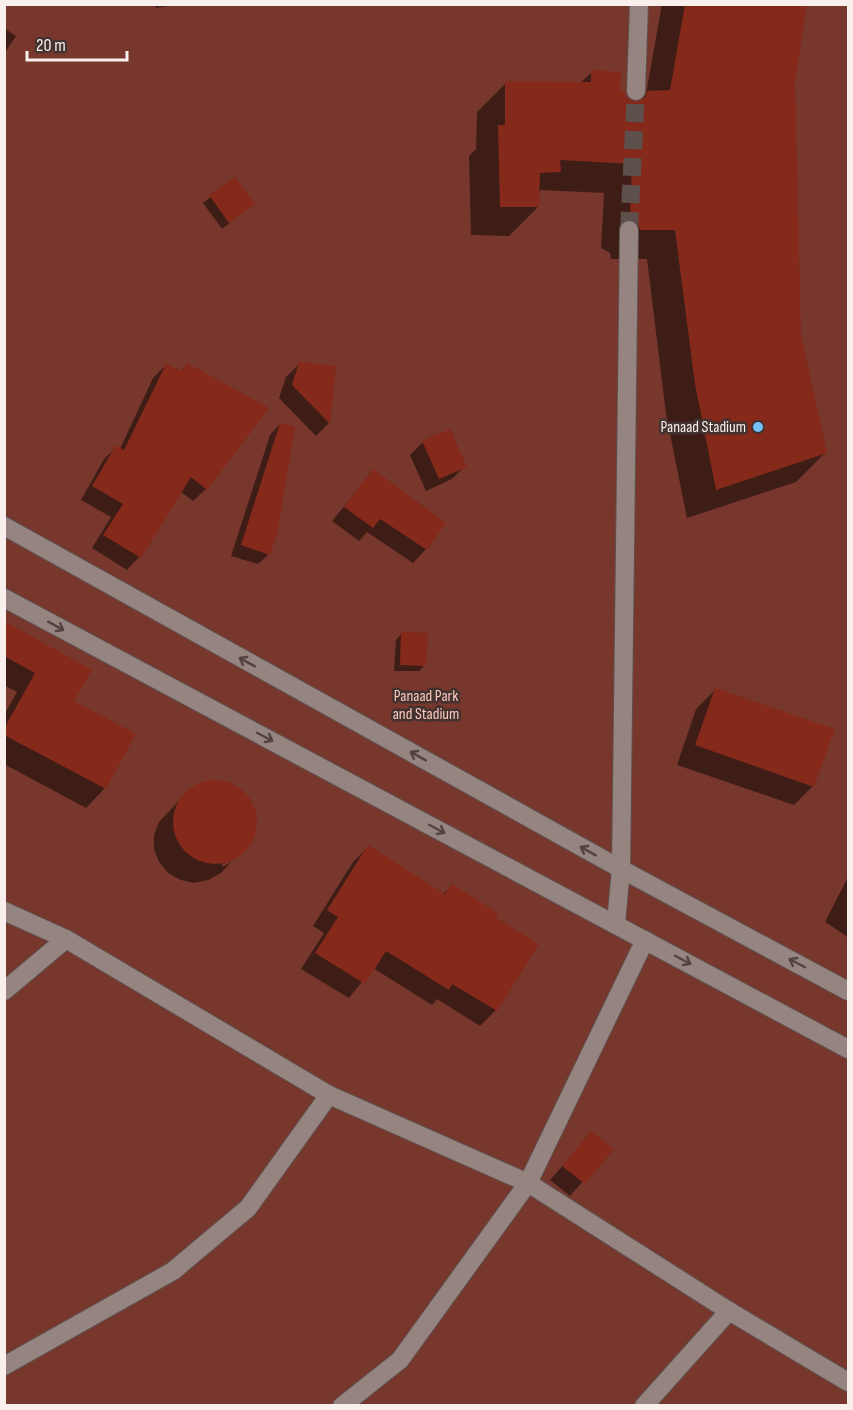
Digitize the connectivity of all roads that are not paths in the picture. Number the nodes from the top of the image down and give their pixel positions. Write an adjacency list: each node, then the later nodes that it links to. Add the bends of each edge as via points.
1 (639, 4): 2 (street)
2 (636, 91)
3 (629, 230): 6 (street)
4 (4, 526): 6 (street, one-way to 4)
5 (4, 598): 8 (street, one-way to 8)
6 (621, 869): 8 (street); 12 (street, one-way to 6)
7 (4, 911): 9 (street)
8 (616, 924): 10 (street)
9 (66, 939): 11 (street); 14 (street)
10 (645, 940): 13 (street, one-way to 13); 15 (street)
11 (4, 991)
12 (849, 991)
13 (849, 1049)
14 (329, 1095): 15 (street); 17 (street, via 248,1208 173,1271)
15 (528, 1183): 16 (street); 19 (street, via 400,1360)
16 (729, 1311): 18 (street); 20 (street)
17 (4, 1366)
18 (849, 1382)
19 (342, 1406)
20 (644, 1406)

